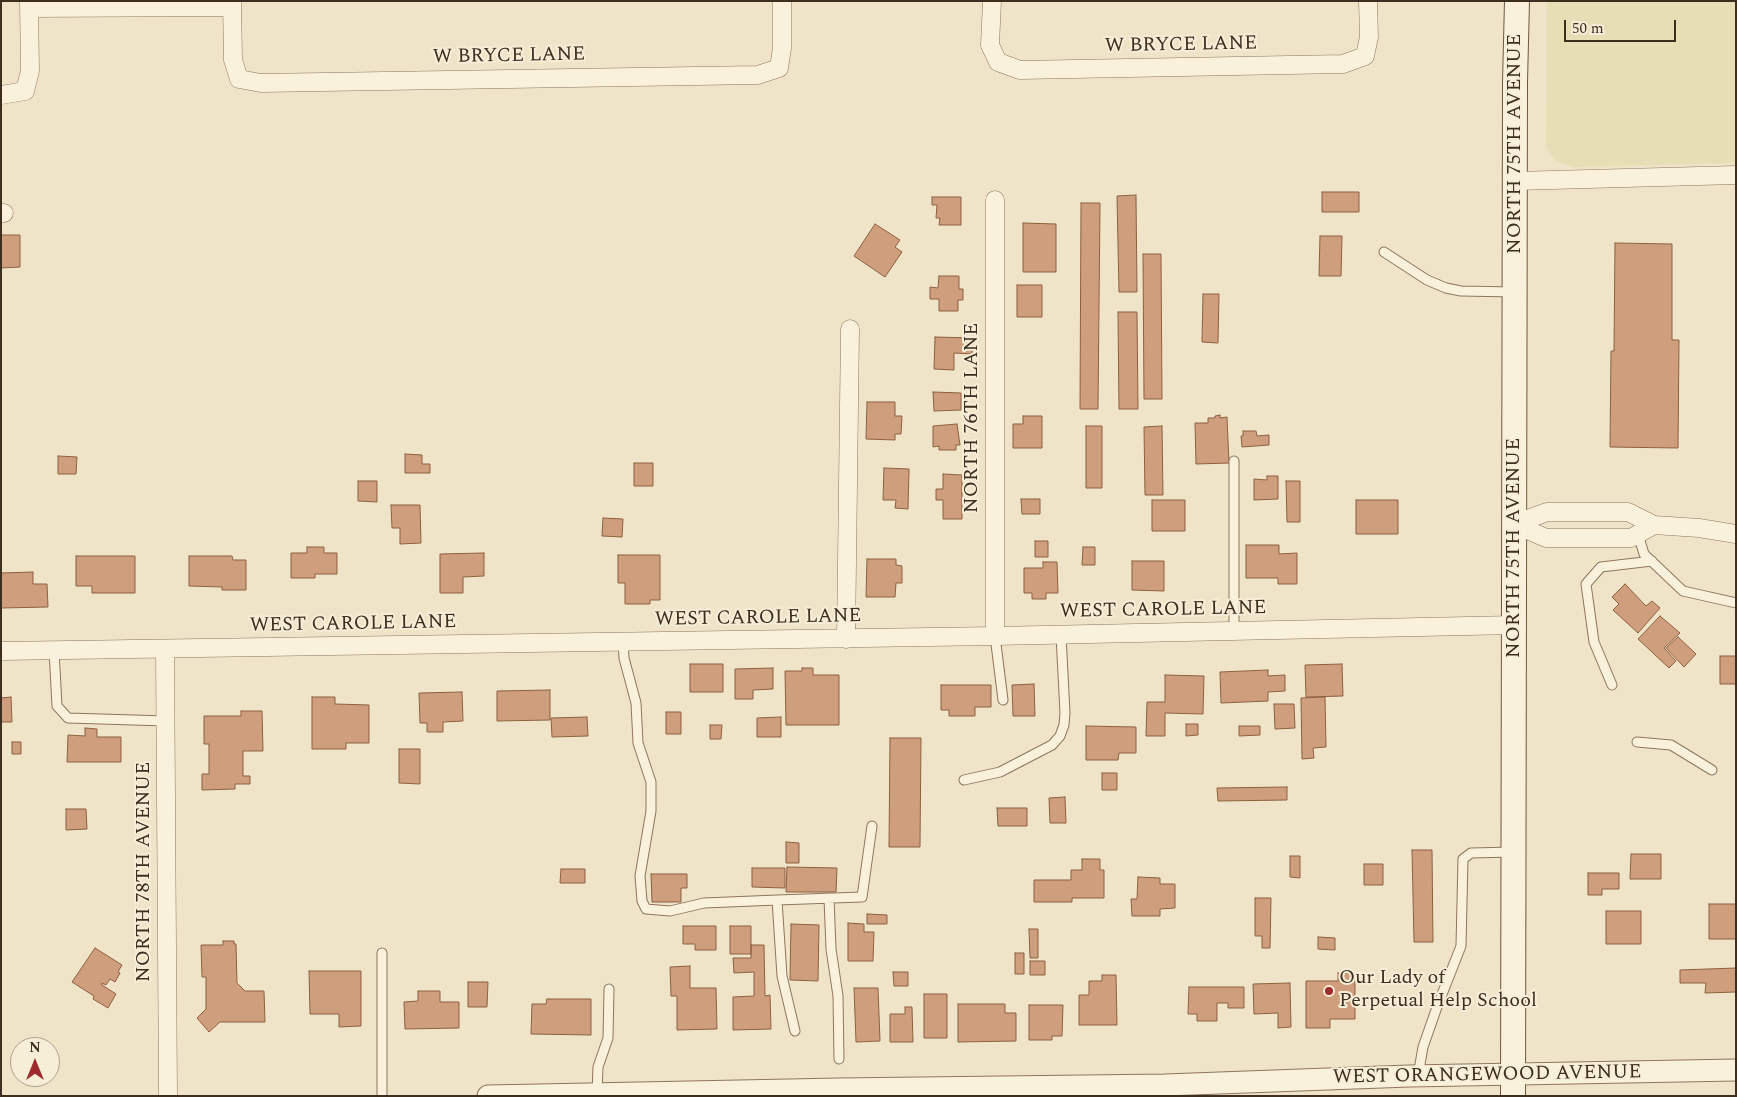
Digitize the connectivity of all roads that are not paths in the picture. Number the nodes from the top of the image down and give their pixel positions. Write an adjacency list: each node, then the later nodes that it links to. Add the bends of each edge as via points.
1 (782, 1): 5 (street, W BRYCE LANE, via 779,68 758,75 262,83 239,79 232,60)
2 (992, 1): 3 (street, W BRYCE LANE, via 990,45 998,62 1020,70 1343,64 1365,56 1369,37)
3 (1368, 1)
4 (1517, 1): 9 (main road, NORTH 75TH AVENUE)
5 (231, 4): 6 (street)
6 (29, 5): 7 (street, via 30,71 25,91)
7 (1, 95)
8 (1736, 175): 9 (street)
9 (1515, 180): 12 (main road, NORTH 75TH AVENUE)
10 (995, 200): 24 (street, NORTH 76TH LANE)
11 (1384, 252): 12 (lane, via 1427,280 1446,288)
12 (1515, 292): 15 (main road, NORTH 75TH AVENUE)
13 (850, 329): 25 (street)
14 (1234, 461): 22 (lane)
15 (1514, 524): 16 (street, via 1557,511 1628,512); 17 (street, via 1546,538 1631,538); 21 (main road, NORTH 75TH AVENUE)
16 (1654, 525): 17 (street); 18 (street)
17 (1638, 534): 19 (lane, via 1644,554)
18 (1736, 534)
19 (1652, 561): 20 (lane, via 1682,591); 30 (lane, via 1601,567 1586,584 1594,642)
20 (1736, 603)
21 (1515, 625): 22 (street, WEST CAROLE LANE); 37 (main road, NORTH 75TH AVENUE)
22 (1234, 631): 23 (street, WEST CAROLE LANE)
23 (1061, 635): 24 (street, WEST CAROLE LANE); 35 (lane, via 1065,713 1060,736 1052,745 1000,772)
24 (994, 636): 25 (street, WEST CAROLE LANE); 31 (lane)
25 (846, 639): 26 (street, WEST CAROLE LANE)
26 (623, 642): 27 (street, WEST CAROLE LANE); 39 (lane, via 636,703 638,743 651,782 640,876 642,901 646,909 670,910 704,902)
27 (166, 649): 28 (street, WEST CAROLE LANE); 32 (street, NORTH 78TH AVENUE)
28 (54, 650): 29 (street, WEST CAROLE LANE); 32 (lane, via 57,706 68,718)
29 (1, 651)
30 (1612, 685)
31 (1003, 700)
32 (166, 721): 48 (street, NORTH 78TH AVENUE)
33 (1638, 742): 34 (lane, via 1671,744)
34 (1712, 770)
35 (964, 780)
36 (872, 826): 38 (lane, via 862,896)
37 (1514, 852): 45 (lane, via 1471,854 1464,859 1461,946 1423,1048); 46 (main road, NORTH 75TH AVENUE)
38 (828, 898): 39 (lane); 43 (lane, via 838,996)
39 (777, 900): 42 (lane, via 782,976)
40 (382, 953): 49 (lane)
41 (609, 989): 47 (lane, via 608,1038 598,1068)
42 (795, 1032)
43 (839, 1060)
44 (1736, 1070): 46 (street, WEST ORANGEWOOD AVENUE)
45 (1418, 1076): 46 (street, WEST ORANGEWOOD AVENUE); 47 (street, WEST ORANGEWOOD AVENUE, via 1165,1085)
46 (1513, 1085)
47 (610, 1094): 50 (street, WEST ORANGEWOOD AVENUE)
48 (168, 1096)
49 (382, 1096)
50 (488, 1096)

